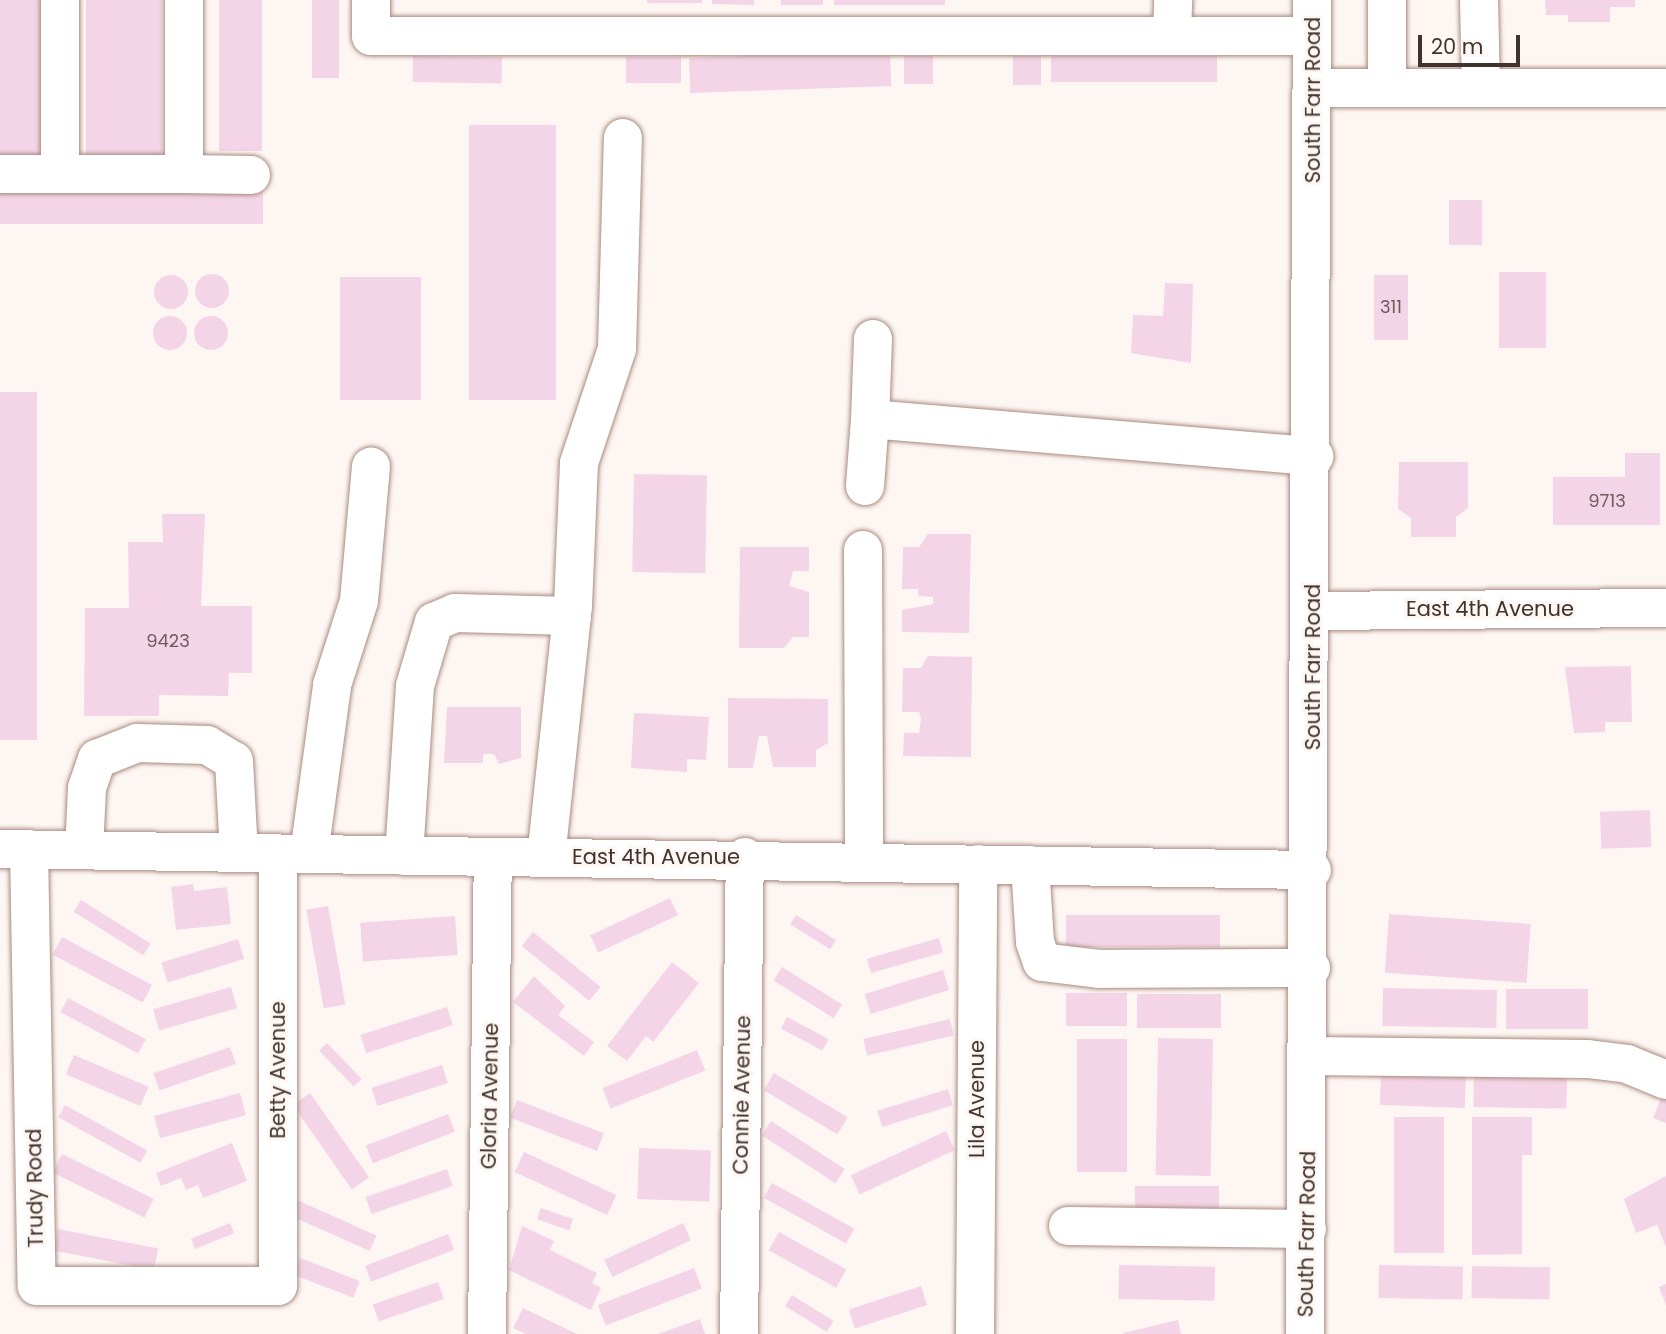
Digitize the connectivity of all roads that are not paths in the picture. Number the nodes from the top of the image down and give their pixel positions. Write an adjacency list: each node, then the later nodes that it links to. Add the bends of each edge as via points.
1 (61, 0): 14 (street)
2 (184, 0): 15 (street)
3 (371, 0): 6 (street, via 371,36)
4 (1387, 0): 9 (street)
5 (1479, 0): 10 (street)
6 (1172, 17): 7 (street)
7 (1312, 18): 8 (street, South Farr Road)
8 (1312, 88): 9 (street); 19 (street, South Farr Road)
9 (1387, 88): 10 (street)
10 (1481, 88): 11 (street)
11 (1666, 88)
12 (623, 138): 25 (street, via 617,349 579,463)
13 (0, 174): 14 (street)
14 (61, 174): 15 (street)
15 (184, 174): 16 (street)
16 (251, 175)
17 (873, 339): 18 (street)
18 (870, 419): 19 (street); 21 (street)
19 (1314, 456): 24 (street, South Farr Road)
20 (371, 467): 29 (street, Betty Avenue, via 359,601 332,685)
21 (865, 486)
22 (863, 550): 34 (street)
23 (1666, 608): 24 (street, East 4th Avenue)
24 (1314, 611): 37 (street, South Farr Road)
25 (572, 616): 30 (street, via 456,613 434,622 415,686); 33 (street)
26 (14, 849): 27 (street, East 4th Avenue); 43 (street, Trudy Road, via 37,1286)
27 (84, 850): 28 (street, East 4th Avenue); 28 (street, via 87,788 97,759 137,743 207,745 234,761)
28 (239, 852): 29 (street, East 4th Avenue)
29 (293, 854): 30 (street, East 4th Avenue); 43 (street, Betty Avenue)
30 (404, 856): 32 (street, East 4th Avenue)
31 (745, 857): 33 (street, East 4th Avenue); 34 (street, East 4th Avenue); 45 (street, Connie Avenue)
32 (493, 858): 33 (street, East 4th Avenue); 44 (street, Gloria Avenue)
33 (546, 858)
34 (864, 861): 35 (street, East 4th Avenue)
35 (978, 864): 36 (street, East 4th Avenue); 46 (street, Lila Avenue)
36 (1030, 865): 37 (street, East 4th Avenue); 38 (street, via 1035,942 1042,962 1099,969)
37 (1312, 870): 38 (street, South Farr Road)
38 (1311, 968): 39 (street, South Farr Road)
39 (1309, 1056): 40 (street, via 1588,1059 1627,1064); 42 (street, South Farr Road)
40 (1666, 1080)
41 (1068, 1226): 42 (street)
42 (1307, 1229): 47 (street, South Farr Road)
43 (278, 1286)
44 (487, 1334)
45 (739, 1334)
46 (975, 1334)
47 (1305, 1334)

